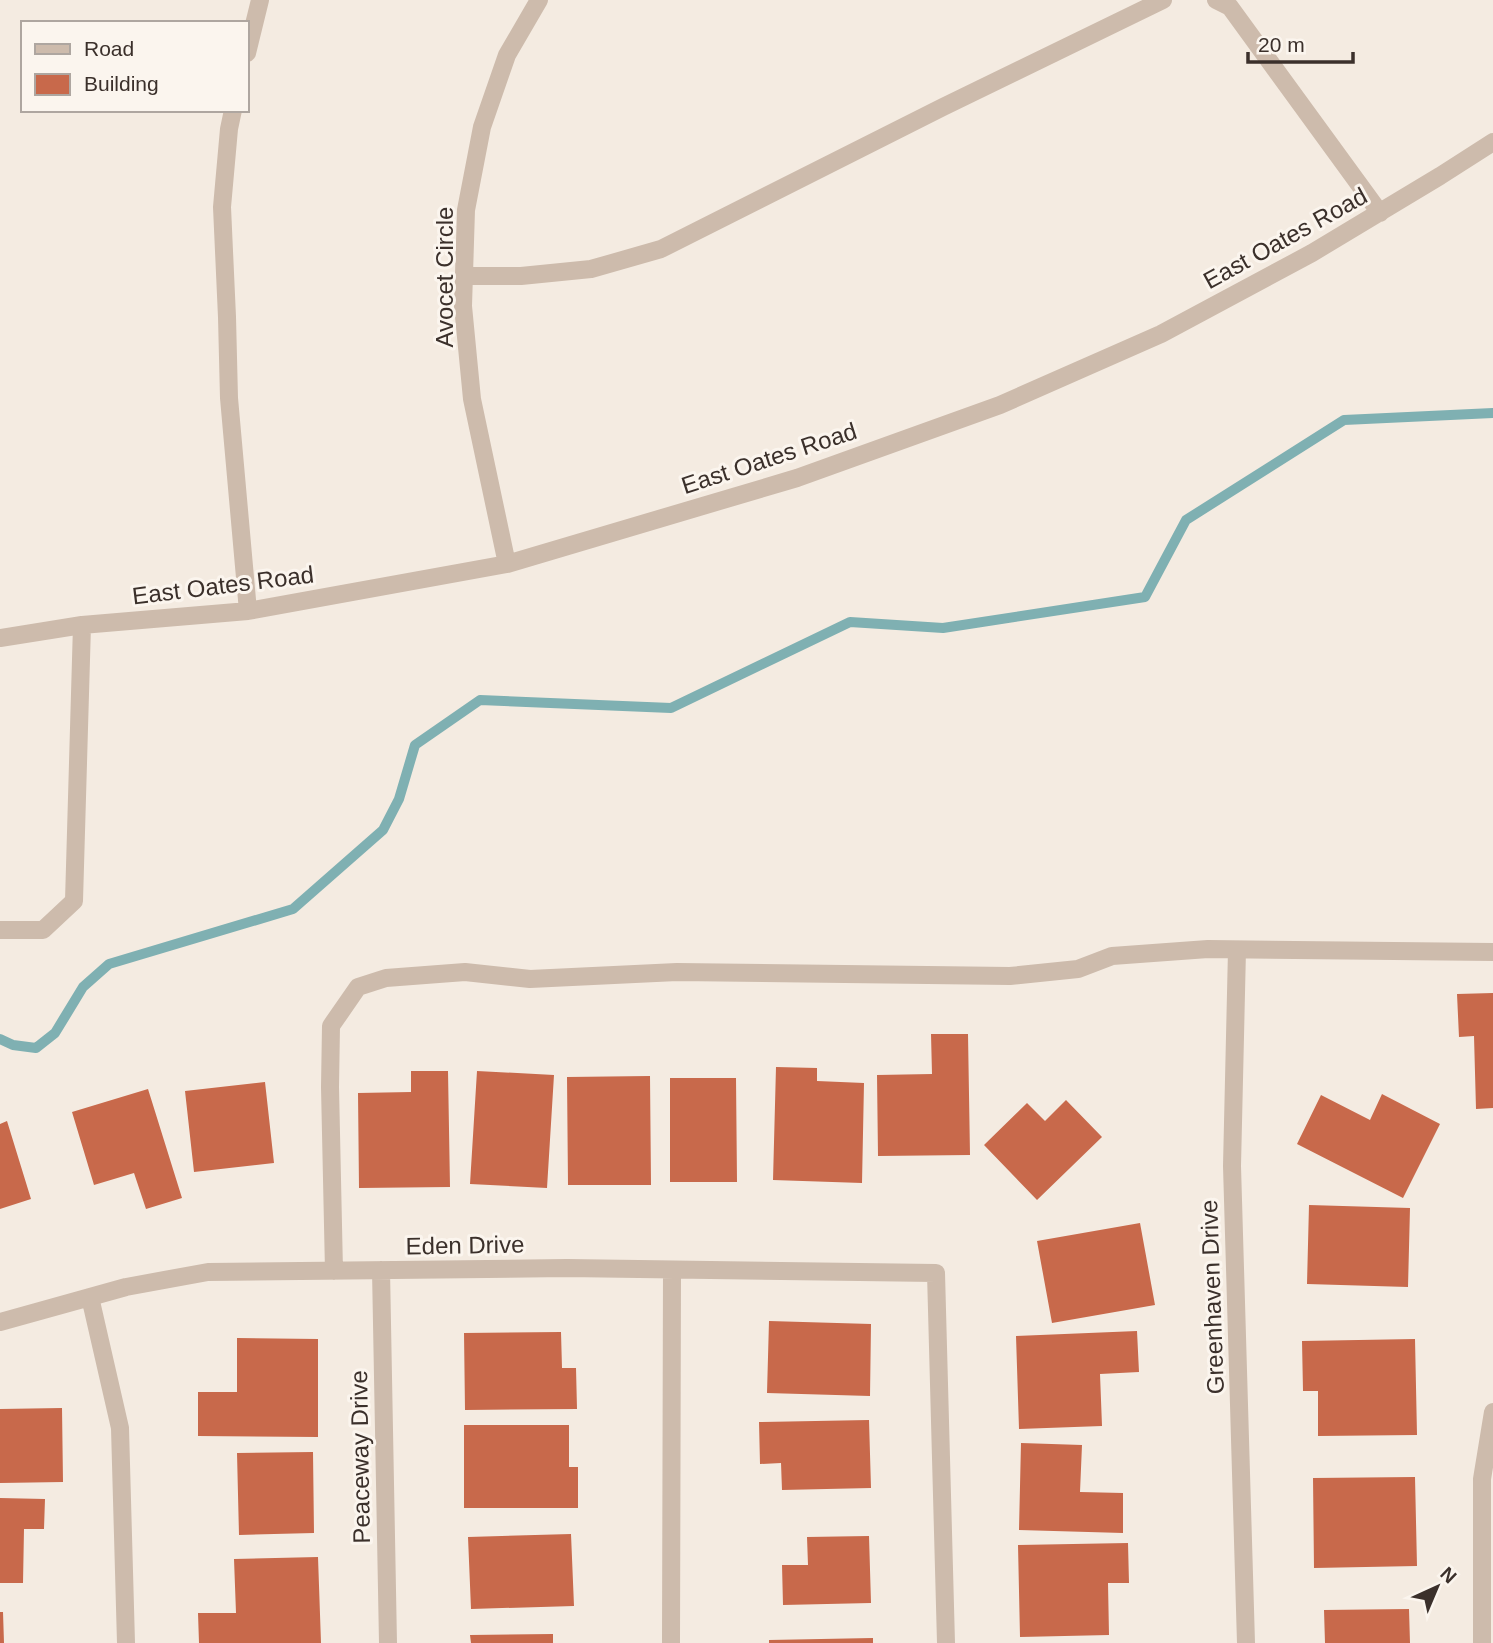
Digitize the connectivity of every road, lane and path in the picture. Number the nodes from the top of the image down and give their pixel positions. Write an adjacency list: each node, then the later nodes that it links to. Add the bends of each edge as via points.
1 (260, 0): 5 (street)
2 (539, 0): 9 (street, Avocet Circle, via 507,55 482,127 466,210)
3 (1163, 0): 9 (street, via 660,249 591,269)
4 (1216, 0): 8 (street, via 1230,7)
5 (248, 49)
6 (233, 112): 11 (street, via 222,207 229,398)
7 (1493, 142): 8 (street, East Oates Road)
8 (1380, 213): 10 (street, East Oates Road, via 1161,334 1000,405 797,478)
9 (464, 276): 10 (street, Avocet Circle, via 472,399)
10 (507, 564): 11 (street, East Oates Road)
11 (248, 611): 12 (street, East Oates Road)
12 (82, 625): 13 (street, East Oates Road); 14 (street, via 74,901 43,930)
13 (0, 638)
14 (0, 930)
15 (1237, 950): 16 (street); 19 (street, via 1112,956 1078,969 1010,975 677,972 530,979 465,972 386,978 358,987 331,1026); 27 (street, Greenhaven Drive, via 1232,1166)
16 (1493, 952)
17 (381, 1270): 18 (street, Eden Drive); 19 (street, Eden Drive); 24 (street, Peaceway Drive)
18 (673, 1270): 25 (street); 26 (street, Eden Drive, via 936,1273)
19 (334, 1271): 20 (street, Eden Drive, via 208,1272)
20 (90, 1297): 21 (street, Eden Drive); 23 (street, via 120,1428)
21 (0, 1322)
22 (1493, 1412): 28 (street, via 1482,1479)
23 (126, 1643)
24 (388, 1643)
25 (670, 1643)
26 (946, 1643)
27 (1246, 1643)
28 (1482, 1643)

